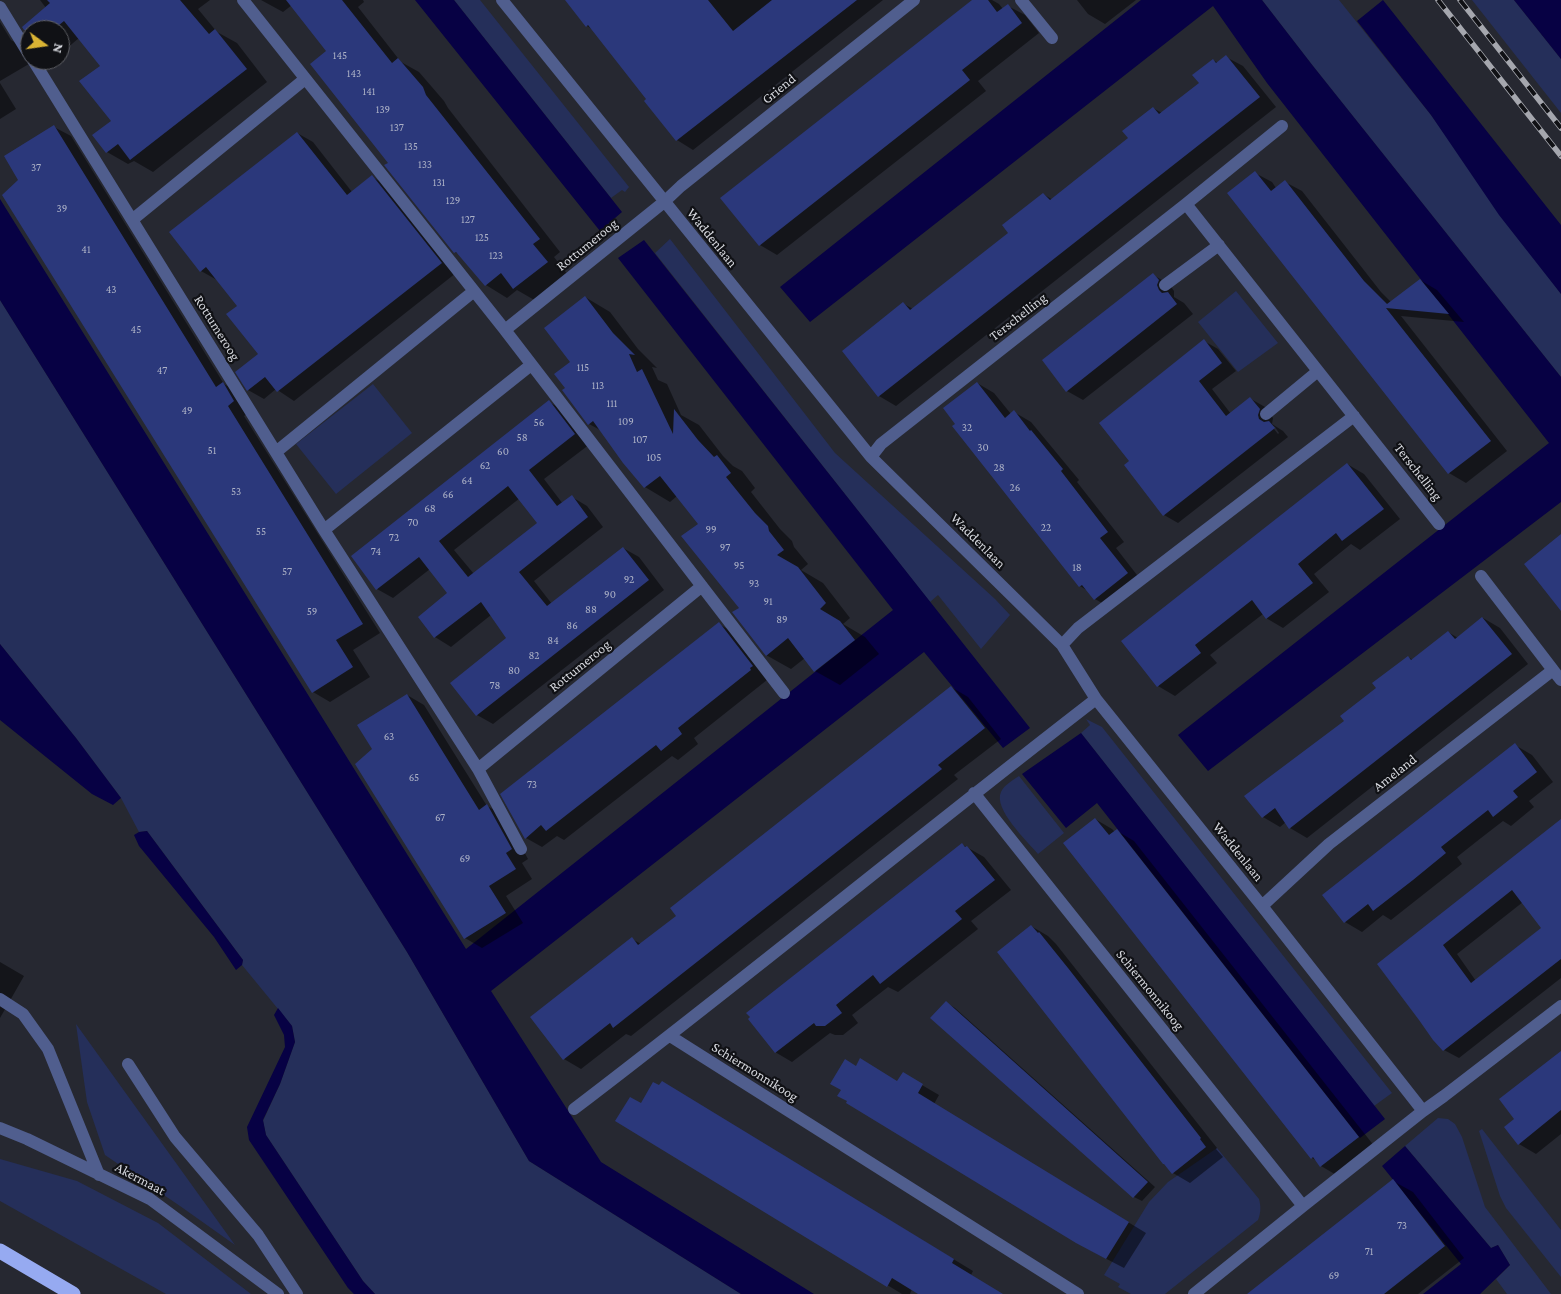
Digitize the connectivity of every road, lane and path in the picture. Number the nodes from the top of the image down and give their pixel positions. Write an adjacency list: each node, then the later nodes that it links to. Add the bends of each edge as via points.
1 (242, 0): 9 (street)
2 (502, 0): 11 (street, Waddenlaan)
3 (914, 0): 11 (street, Griend)
4 (1021, 0): 6 (street)
5 (0, 7): 7 (street)
6 (1052, 38)
7 (20, 40)
8 (39, 70): 13 (street, Rottumeroog)
9 (305, 79): 13 (street); 16 (street)
10 (1282, 126): 12 (street, Terschelling)
11 (664, 202): 17 (street, Rottumeroog); 23 (street, Waddenlaan)
12 (1186, 204): 14 (street, Terschelling); 23 (street, Terschelling, via 881,444)
13 (132, 220): 22 (street, Rottumeroog)
14 (1218, 245): 15 (street); 19 (street, Terschelling)
15 (1165, 285)
16 (474, 291): 17 (street); 22 (street)
17 (505, 330): 18 (street)
18 (531, 365): 25 (street); 27 (street)
19 (1318, 371): 20 (street); 21 (street, Terschelling)
20 (1266, 414)
21 (1354, 416): 24 (street, Terschelling); 28 (street, via 1078,628)
22 (276, 452): 25 (street, Rottumeroog)
23 (871, 457): 28 (street, Waddenlaan)
24 (1439, 524)
25 (324, 530): 33 (street, Rottumeroog)
26 (1481, 576): 29 (street)
27 (702, 586): 31 (street); 33 (street, Rottumeroog)
28 (1062, 645): 32 (street, Waddenlaan)
29 (1553, 670): 30 (street); 36 (street, Ameland, via 1329,844)
30 (1561, 680)
31 (784, 693)
32 (1096, 699): 34 (street); 36 (street, Waddenlaan)
33 (478, 769): 35 (street, Rottumeroog)
34 (974, 793): 39 (street); 45 (street, Schiermonnikoog)
35 (522, 849)
36 (1262, 906): 42 (street, Waddenlaan)
37 (0, 999): 44 (street, via 23,1014 48,1049)
38 (1561, 1006): 42 (street)
39 (670, 1036): 41 (street); 50 (street, Schiermonnikoog)
40 (128, 1064): 49 (street, via 175,1138 258,1235)
41 (574, 1110)
42 (1423, 1111): 45 (street)
43 (0, 1128): 44 (street, Akermaat)
44 (99, 1175): 48 (street, Akermaat, via 150,1199)
45 (1303, 1206): 51 (street)
46 (0, 1251): 47 (highway)
47 (73, 1294)
48 (278, 1294)
49 (298, 1294)
50 (1078, 1294)
51 (1194, 1294)

